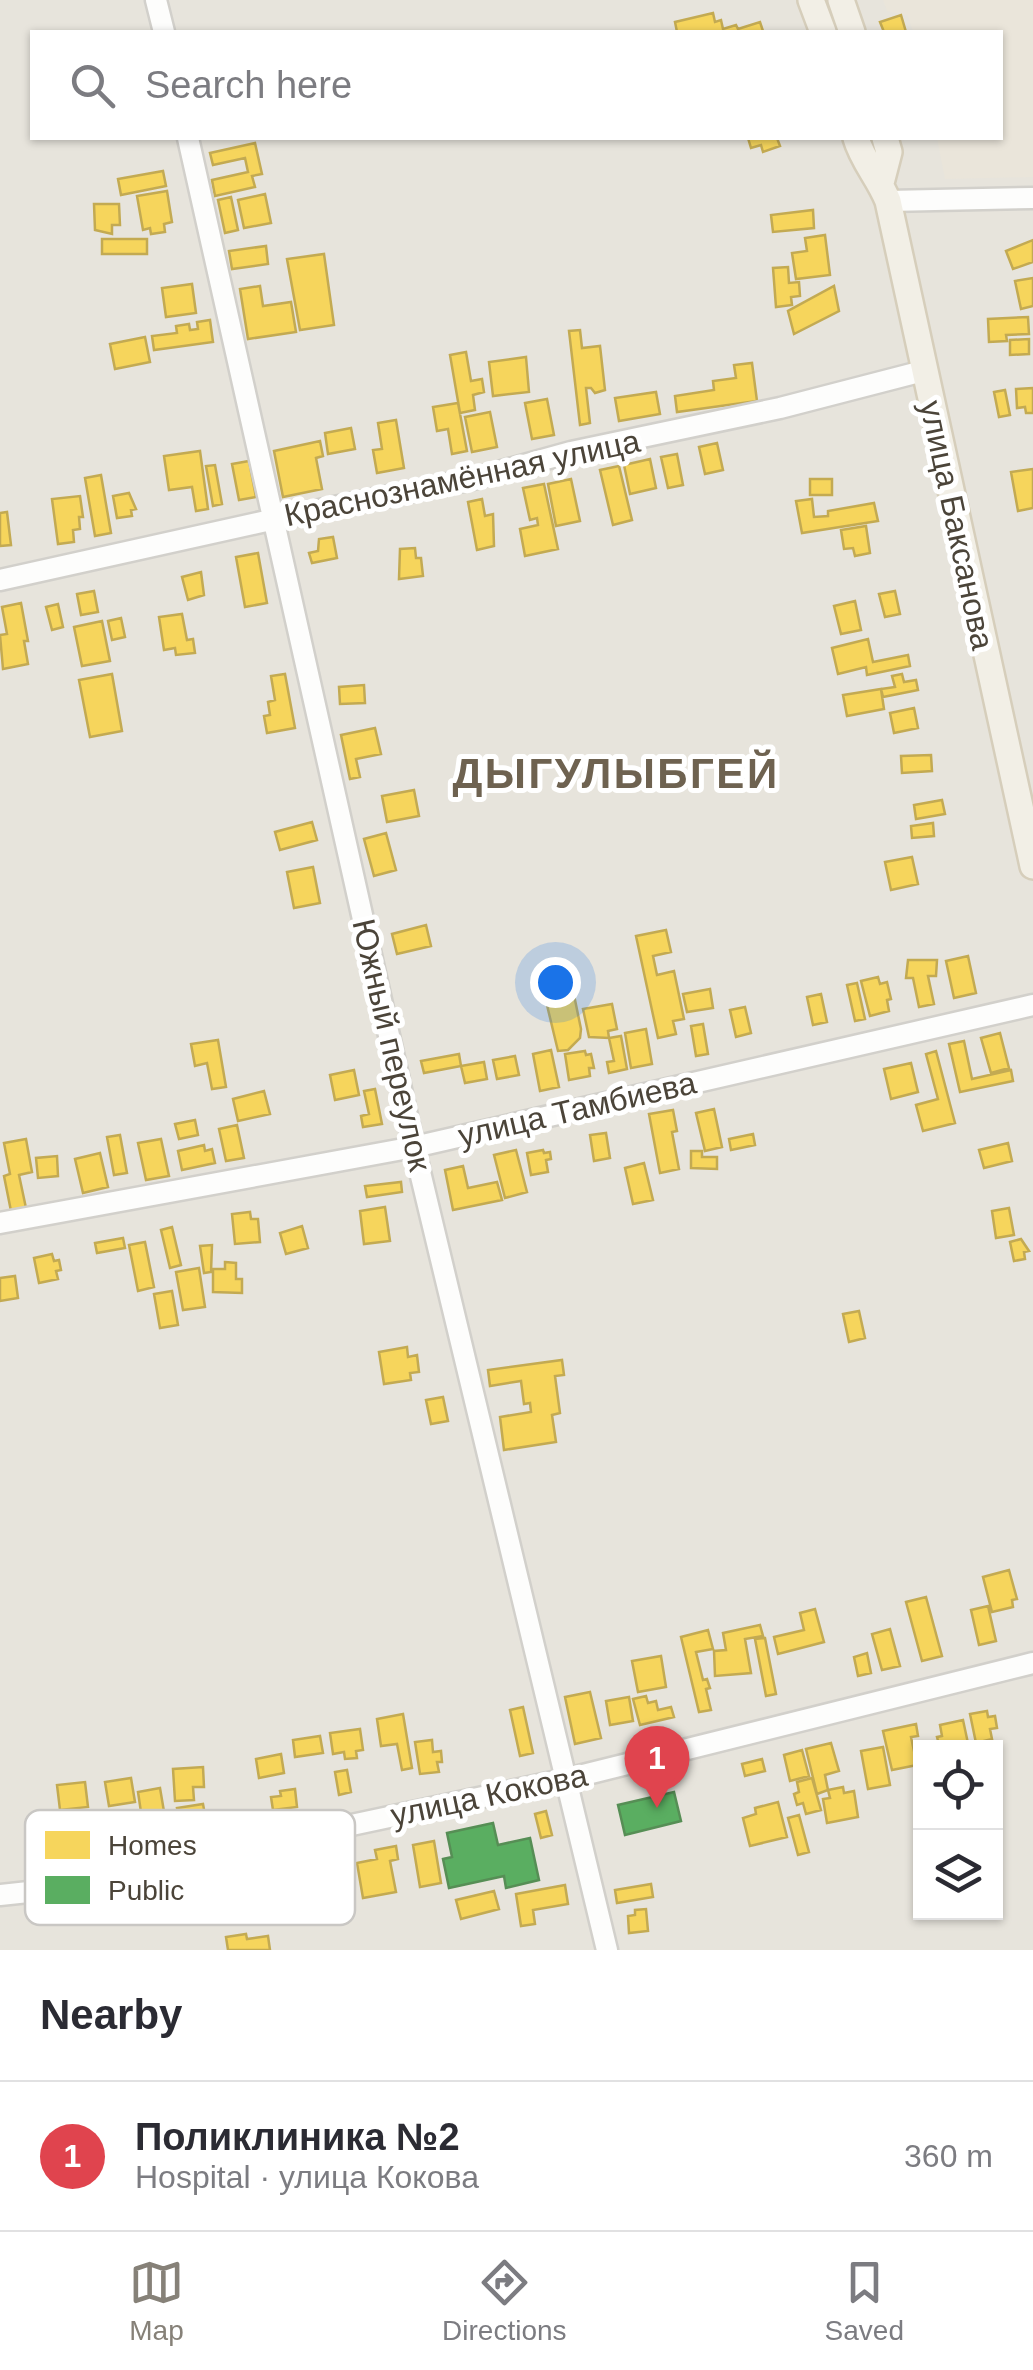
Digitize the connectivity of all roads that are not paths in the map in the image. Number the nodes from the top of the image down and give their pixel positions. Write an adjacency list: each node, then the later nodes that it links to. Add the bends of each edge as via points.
1 (156, 0): 4 (street)
2 (811, 0): 5 (main road)
3 (841, 0): 6 (main road)
4 (164, 30)
5 (822, 30)
6 (851, 30)
7 (188, 140): 13 (street, Южный переулок)
8 (857, 140): 10 (main road, улица Баксанова)
9 (885, 140): 10 (main road, улица Баксанова)
10 (884, 192): 11 (street); 12 (main road, улица Баксанова)
11 (1033, 198)
12 (923, 371): 13 (street, Краснознамённая улица, via 473,480); 15 (main road, улица Баксанова)
13 (275, 519): 14 (street, Краснознамённая улица); 17 (street, Южный переулок)
14 (0, 580)
15 (1033, 866)
16 (1033, 1005): 17 (street, улица Тамбиева)
17 (414, 1146): 18 (street, улица Тамбиева); 20 (street, Южный переулок)
18 (0, 1223)
19 (1033, 1664): 20 (street, улица Кокова)
20 (567, 1779): 21 (street, улица Кокова); 24 (street, Южный переулок)
21 (355, 1824)
22 (25, 1892): 23 (street, улица Кокова)
23 (0, 1895)
24 (606, 1950)

